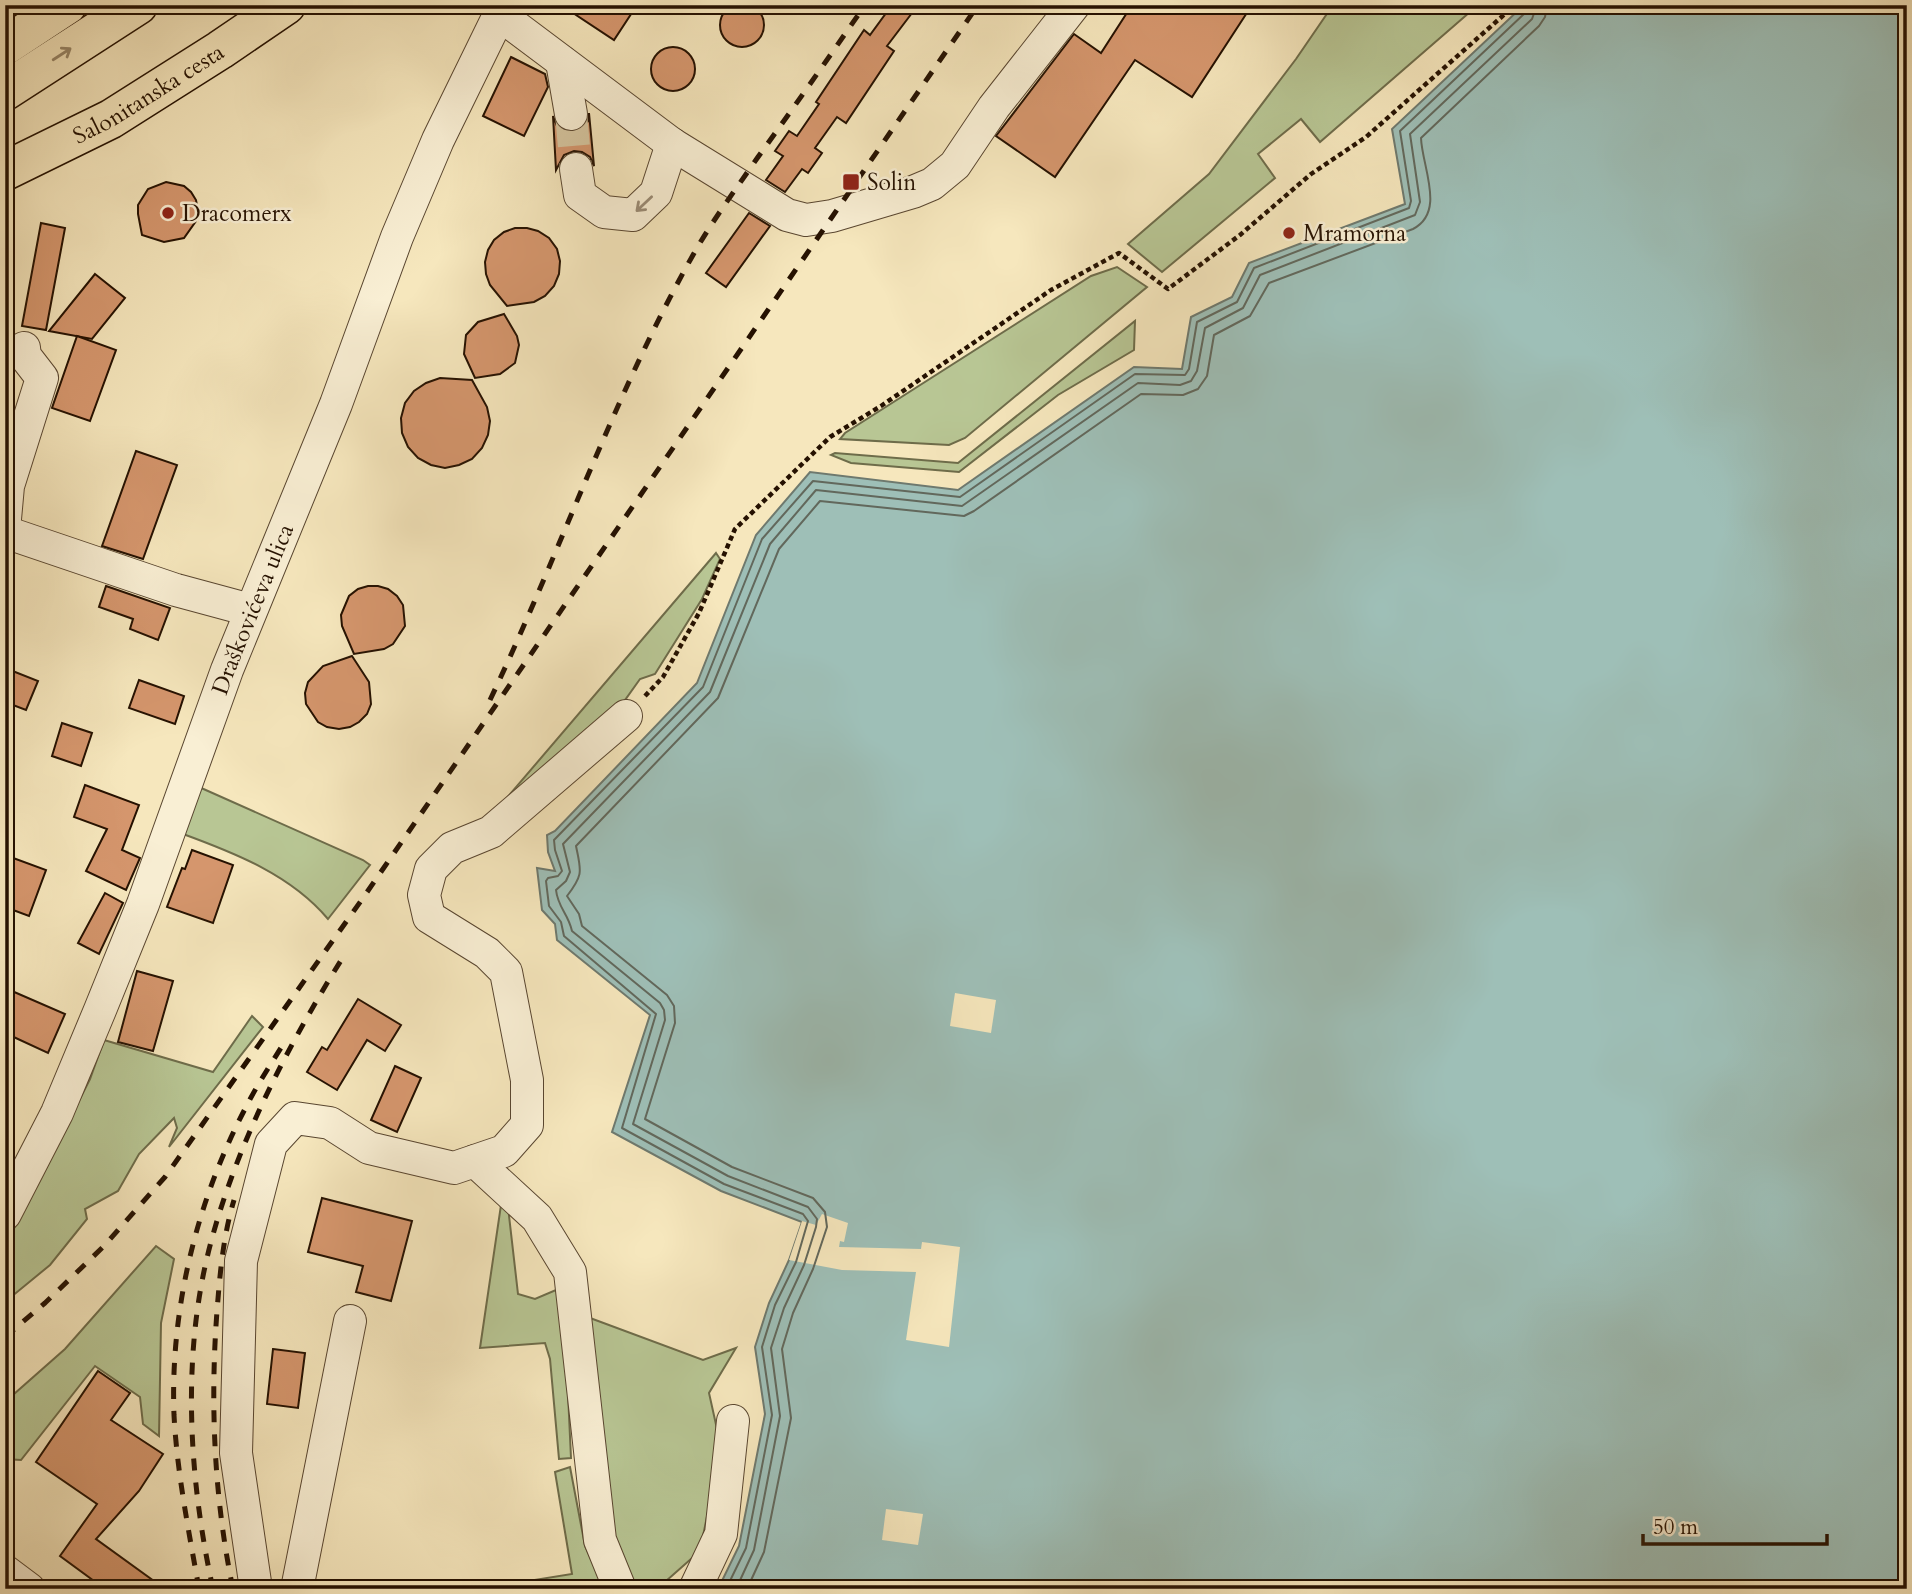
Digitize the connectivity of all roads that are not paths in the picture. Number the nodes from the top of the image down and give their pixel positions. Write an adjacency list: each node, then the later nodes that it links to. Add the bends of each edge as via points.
1 (67, 5): 6 (main road)
2 (138, 5): 8 (main road, one-way to 2)
3 (286, 5): 12 (main road, Salonitanska cesta, via 111,119)
4 (1074, 5): 10 (street, via 955,164 932,184 913,192 806,220 787,215)
5 (502, 10): 7 (street); 16 (street, Draškovićeva ulica, via 438,140 397,237 336,404)
6 (5, 46)
7 (562, 62): 9 (street); 10 (street)
8 (5, 91)
9 (571, 114)
10 (672, 144): 11 (street, one-way to 11, via 656,193 633,215 604,212 580,195)
11 (576, 169)
12 (5, 171)
13 (24, 348): 14 (street, via 42,379 8,486)
14 (5, 520)
15 (5, 532): 16 (street)
16 (250, 610): 19 (street, Draškovićeva ulica, via 100,1010 57,1113)
17 (626, 716): 18 (street, via 491,832 452,848 431,869 424,895 429,917 487,953 506,972 527,1080 527,1125 504,1151)
18 (475, 1161): 24 (street, via 454,1168 369,1148 330,1123 295,1118 271,1144 241,1261 236,1454); 26 (street, via 537,1219 570,1272 600,1540)
19 (5, 1214)
20 (350, 1321): 25 (street)
21 (733, 1421): 27 (street, via 721,1534)
22 (5, 1571): 23 (street)
23 (29, 1589)
24 (256, 1589)
25 (297, 1589)
26 (620, 1589)
27 (695, 1589)

